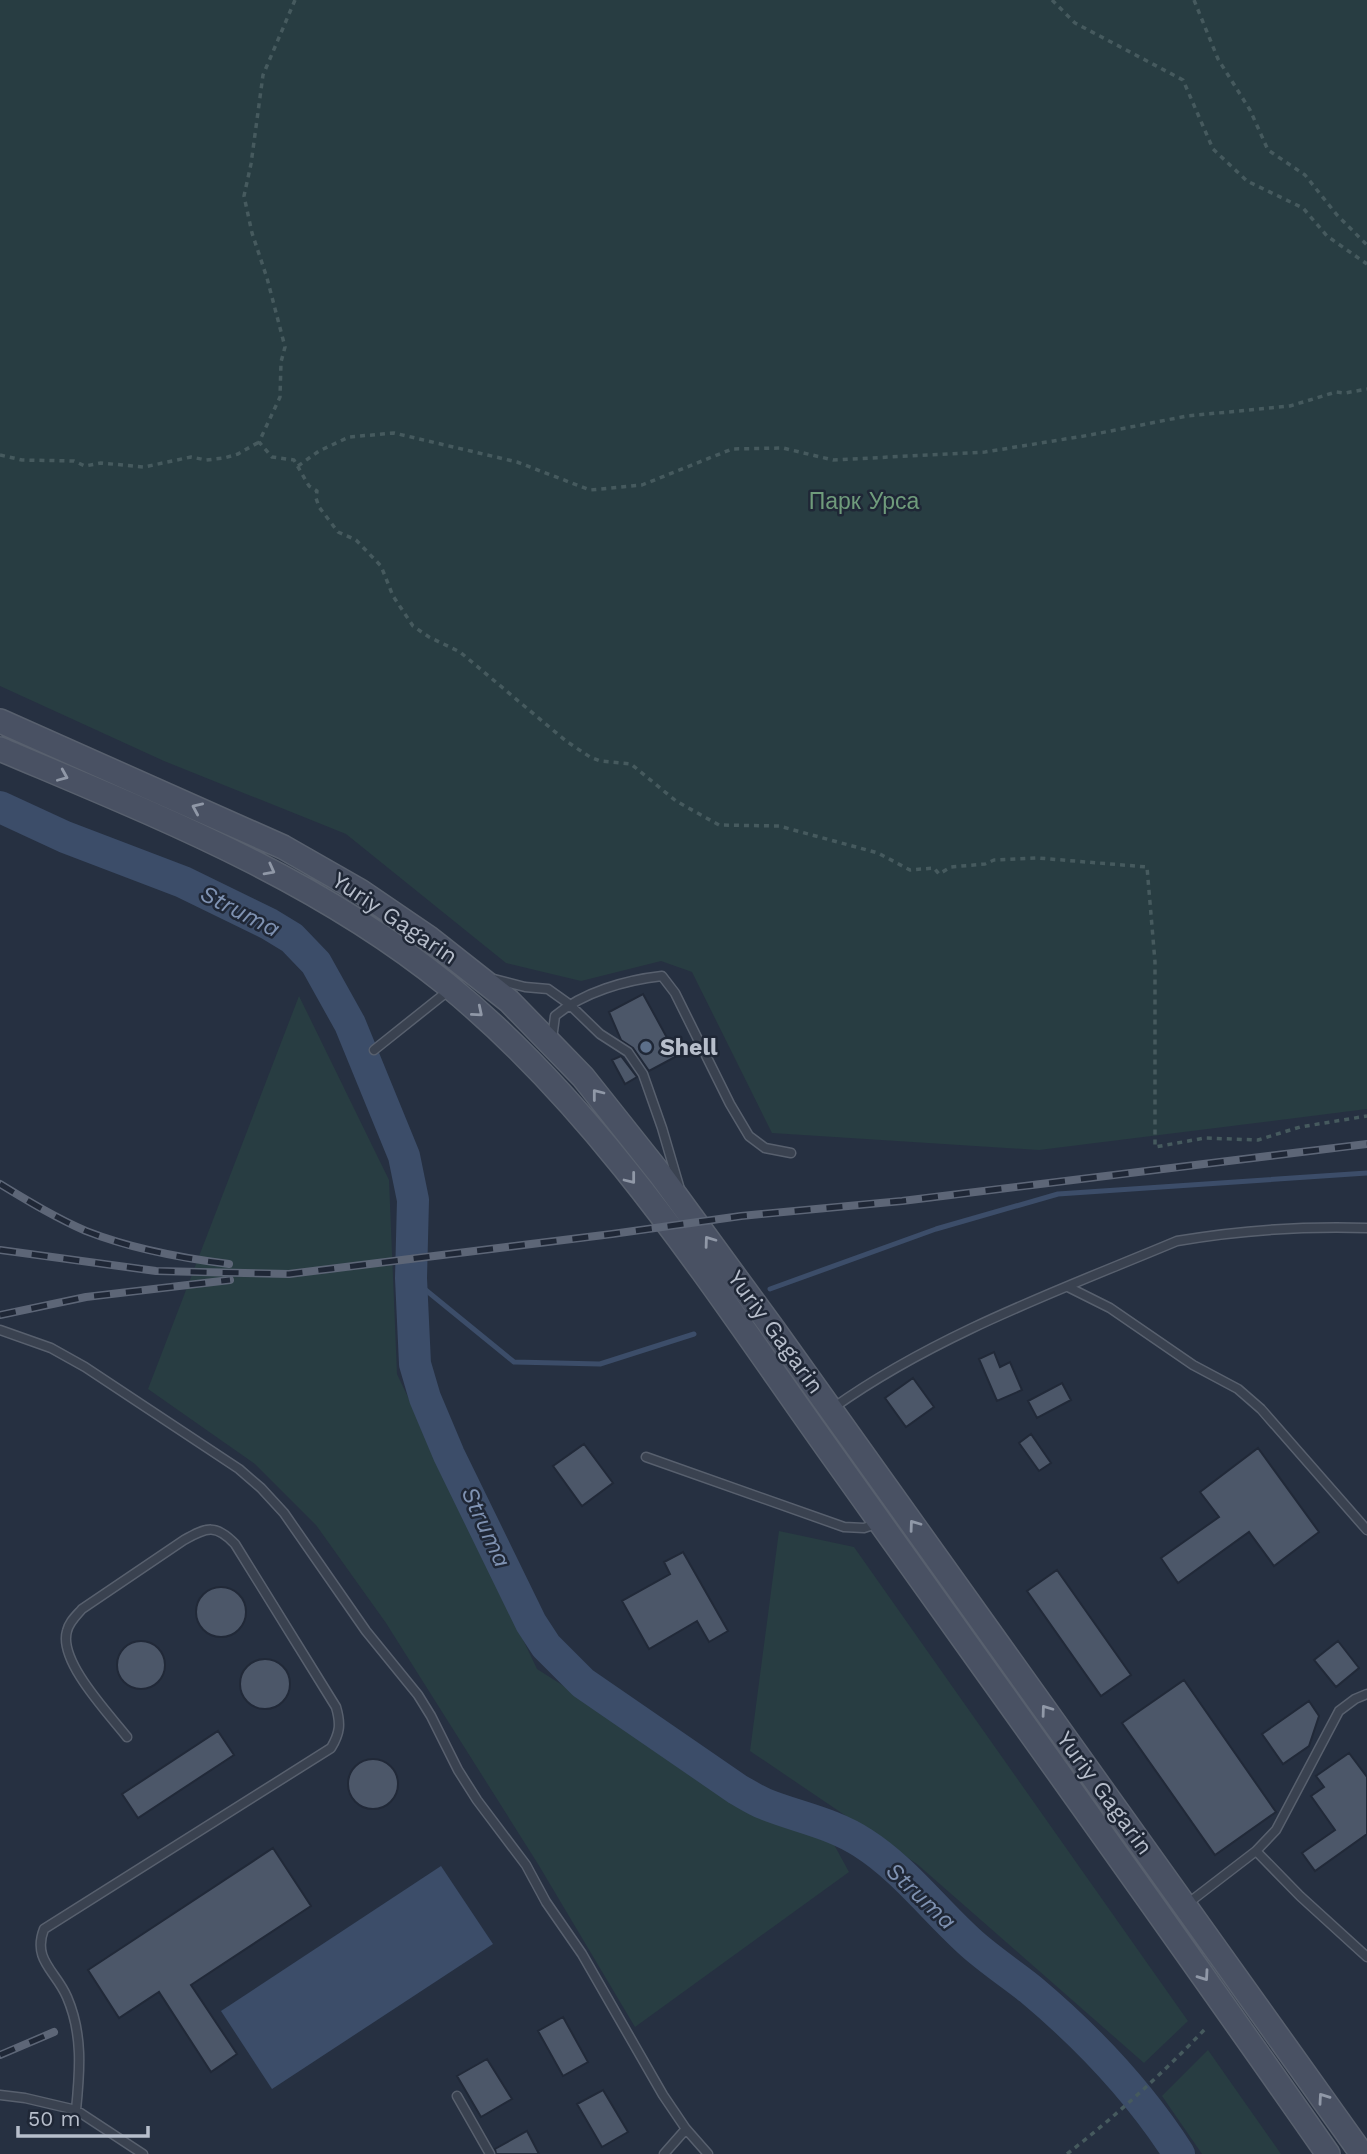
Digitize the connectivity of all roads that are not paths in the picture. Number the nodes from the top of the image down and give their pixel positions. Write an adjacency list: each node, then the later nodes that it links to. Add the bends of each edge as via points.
1 (0, 721): 3 (street, Yuriy Gagarin, one-way to 1, via 360,891 283,847)
2 (0, 749): 4 (street, Yuriy Gagarin, one-way to 4, via 180,826 313,893)
3 (474, 974): 5 (lane, via 548,989); 6 (street, Yuriy Gagarin, via 509,1001)
4 (451, 989): 7 (lane); 15 (street, Yuriy Gagarin, one-way to 15, via 503,1033 623,1170 721,1296)
5 (569, 1004): 6 (lane, via 555,1016); 8 (lane, via 662,976 749,1136 765,1148); 9 (lane, via 600,1034 628,1052 643,1074)
6 (552, 1045): 9 (street, Yuriy Gagarin, one-way to 6, via 583,1077)
7 (374, 1050)
8 (791, 1153)
9 (684, 1206): 13 (street, Yuriy Gagarin, one-way to 9)
10 (1367, 1228): 11 (lane, via 1314,1226 1177,1241)
11 (1068, 1287): 13 (lane, via 934,1347); 16 (lane, via 1110,1308 1192,1365 1238,1389)
12 (0, 1331): 26 (lane, via 51,1348 85,1367 239,1469 284,1513 424,1706 458,1770 526,1865)
13 (831, 1409): 20 (street, Yuriy Gagarin, one-way to 13)
14 (646, 1457): 15 (lane, via 844,1527)
15 (880, 1523): 21 (street, Yuriy Gagarin)
16 (1367, 1530)
17 (1367, 1694): 19 (lane, via 1339,1711 1276,1829)
18 (127, 1737): 25 (lane, via 72,1663 66,1633 72,1620 184,1540 211,1529 224,1532 336,1707 338,1736 331,1748 44,1929 41,1954 67,1996 78,2032)
19 (1256, 1851): 20 (lane); 22 (lane)
20 (1185, 1905): 21 (lane); 32 (street, Yuriy Gagarin, one-way to 20)
21 (1165, 1920): 31 (street, Yuriy Gagarin, one-way to 31)
22 (1367, 1956)
23 (0, 2095): 25 (lane)
24 (457, 2096): 28 (lane)
25 (76, 2110): 27 (lane)
26 (686, 2130): 29 (lane); 30 (lane)
27 (143, 2154)
28 (490, 2154)
29 (664, 2154)
30 (708, 2154)
31 (1328, 2154)
32 (1362, 2154)

